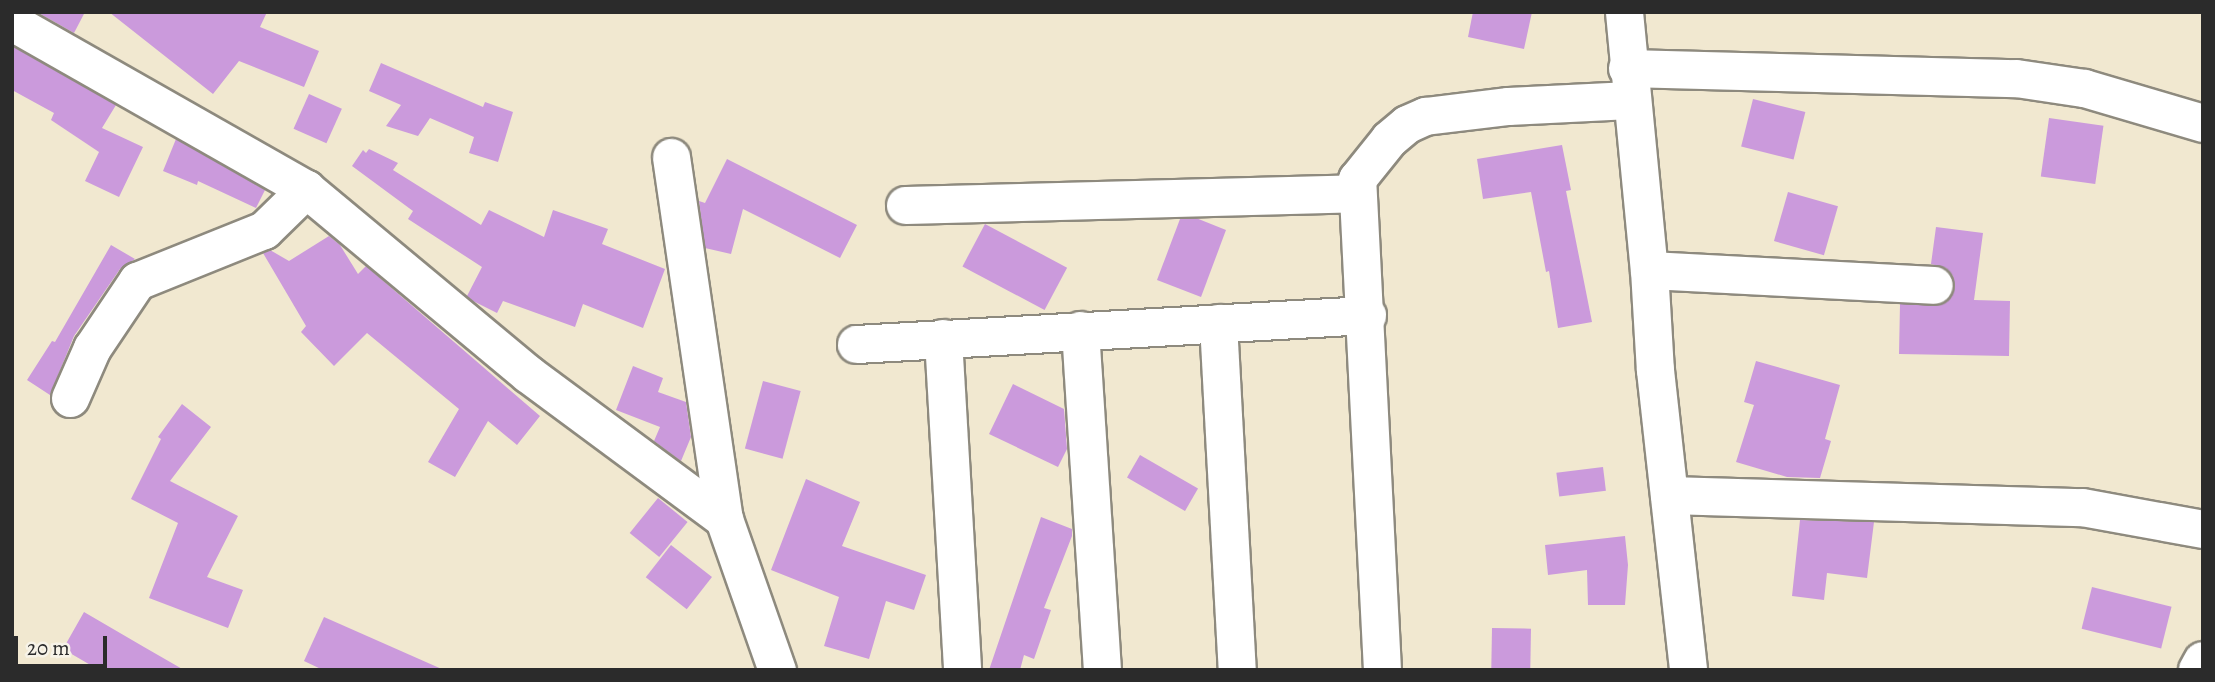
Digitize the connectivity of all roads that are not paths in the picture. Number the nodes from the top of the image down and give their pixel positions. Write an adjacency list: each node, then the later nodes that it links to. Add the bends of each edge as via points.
1 (1623, 12): 3 (street)
2 (12, 22): 6 (street)
3 (1629, 84): 4 (street, via 2016,78 2084,89); 7 (street, via 1425,116 1407,124 1373,156 1357,179); 9 (street)
4 (2203, 123)
5 (671, 157): 18 (street)
6 (306, 190): 16 (street, via 264,230 137,281 92,348); 18 (street, via 528,374)
7 (1357, 193): 8 (street); 11 (street)
8 (905, 205)
9 (1649, 270): 10 (street); 17 (street)
10 (1934, 285)
11 (1367, 315): 12 (street); 25 (street)
12 (1218, 323): 13 (street); 24 (street)
13 (1080, 330): 14 (street); 23 (street)
14 (943, 338): 15 (street); 22 (street)
15 (856, 344)
16 (70, 398)
17 (1669, 495): 19 (street, via 2082,507); 26 (street)
18 (724, 519): 21 (street)
19 (2203, 529)
20 (2203, 660): 27 (street)
21 (777, 670)
22 (962, 670)
23 (1102, 670)
24 (1237, 670)
25 (1382, 670)
26 (1688, 670)
27 (2198, 670)

